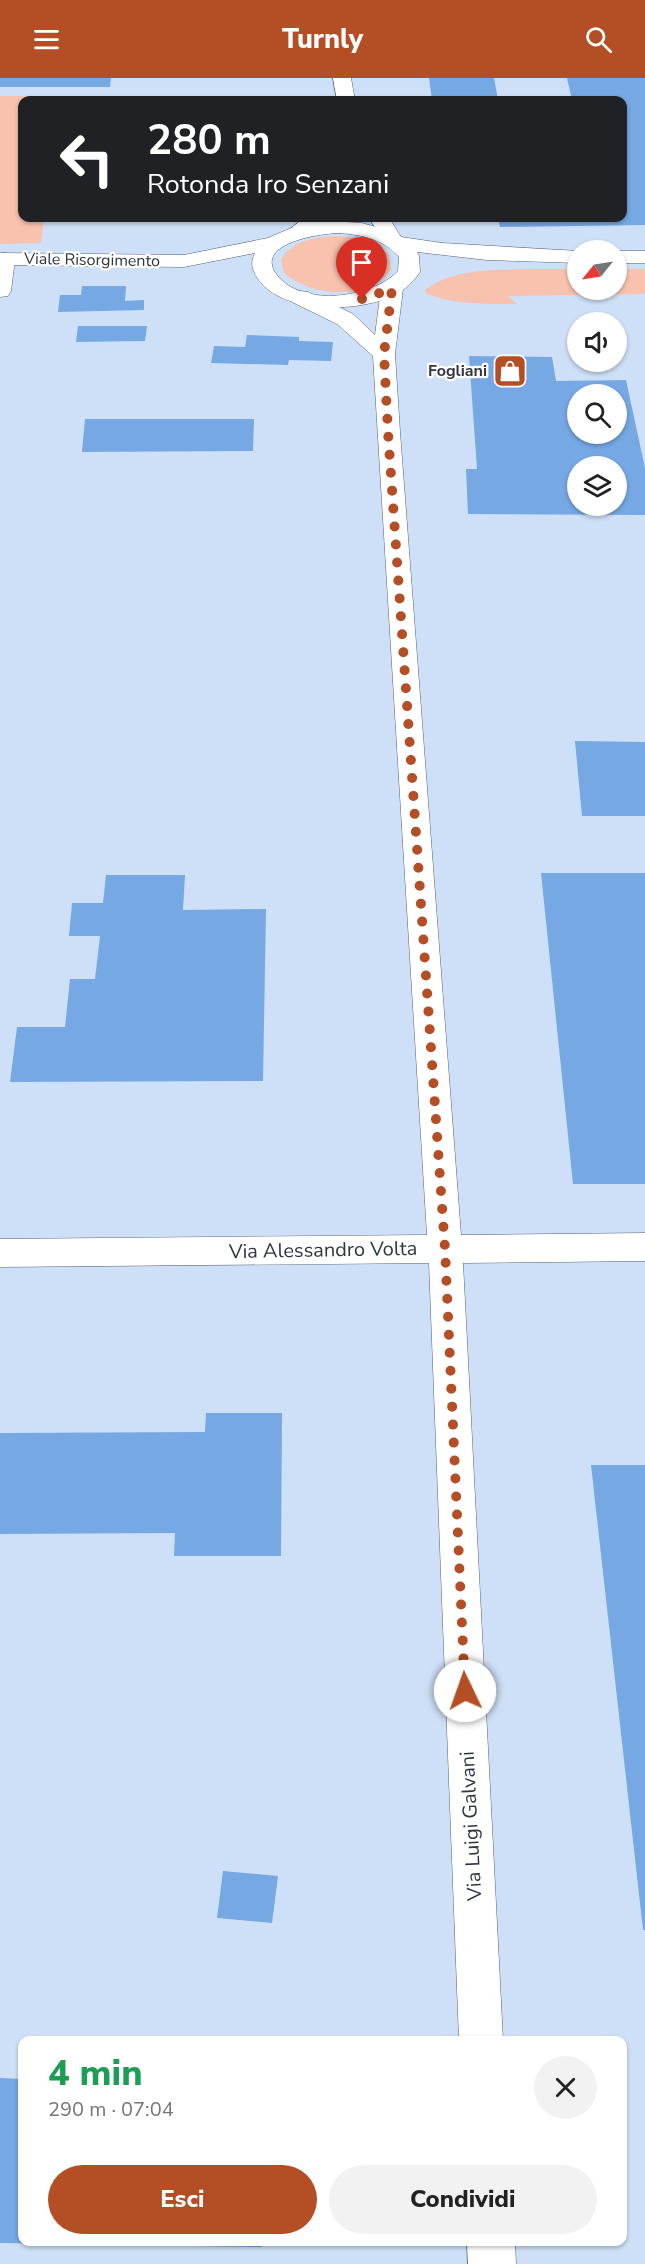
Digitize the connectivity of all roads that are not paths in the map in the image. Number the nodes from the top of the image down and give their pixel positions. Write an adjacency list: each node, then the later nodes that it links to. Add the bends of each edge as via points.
1 (342, 78): 2 (street)
2 (345, 96)
3 (311, 222): 5 (street)
4 (382, 222): 6 (street)
5 (295, 233): 6 (street, via 347,227 381,234); 7 (street, Viale Risorgimento)
6 (396, 242): 8 (street, via 435,250); 15 (street, Via Luigi Galvani, via 409,255 411,264)
7 (275, 243): 13 (street, Viale Risorgimento); 14 (street, via 262,262)
8 (526, 256): 9 (street); 15 (street, via 436,271)
9 (567, 257)
10 (627, 257): 11 (street)
11 (645, 257)
12 (2, 259): 13 (street, Viale Risorgimento); 16 (street)
13 (184, 261): 14 (street, Viale Risorgimento)
14 (272, 283): 17 (street, Viale Risorgimento)
15 (398, 284): 17 (street, via 362,299 341,302); 18 (street, Via Luigi Galvani)
16 (0, 291)
17 (300, 297): 18 (street, via 345,319)
18 (384, 354): 20 (street, Via Luigi Galvani)
19 (645, 1247): 20 (street, Via Alessandro Volta)
20 (445, 1249): 21 (street, Via Alessandro Volta); 22 (street, Via Luigi Galvani)
21 (0, 1253)
22 (481, 2036)
23 (490, 2246): 24 (street)
24 (492, 2264)

